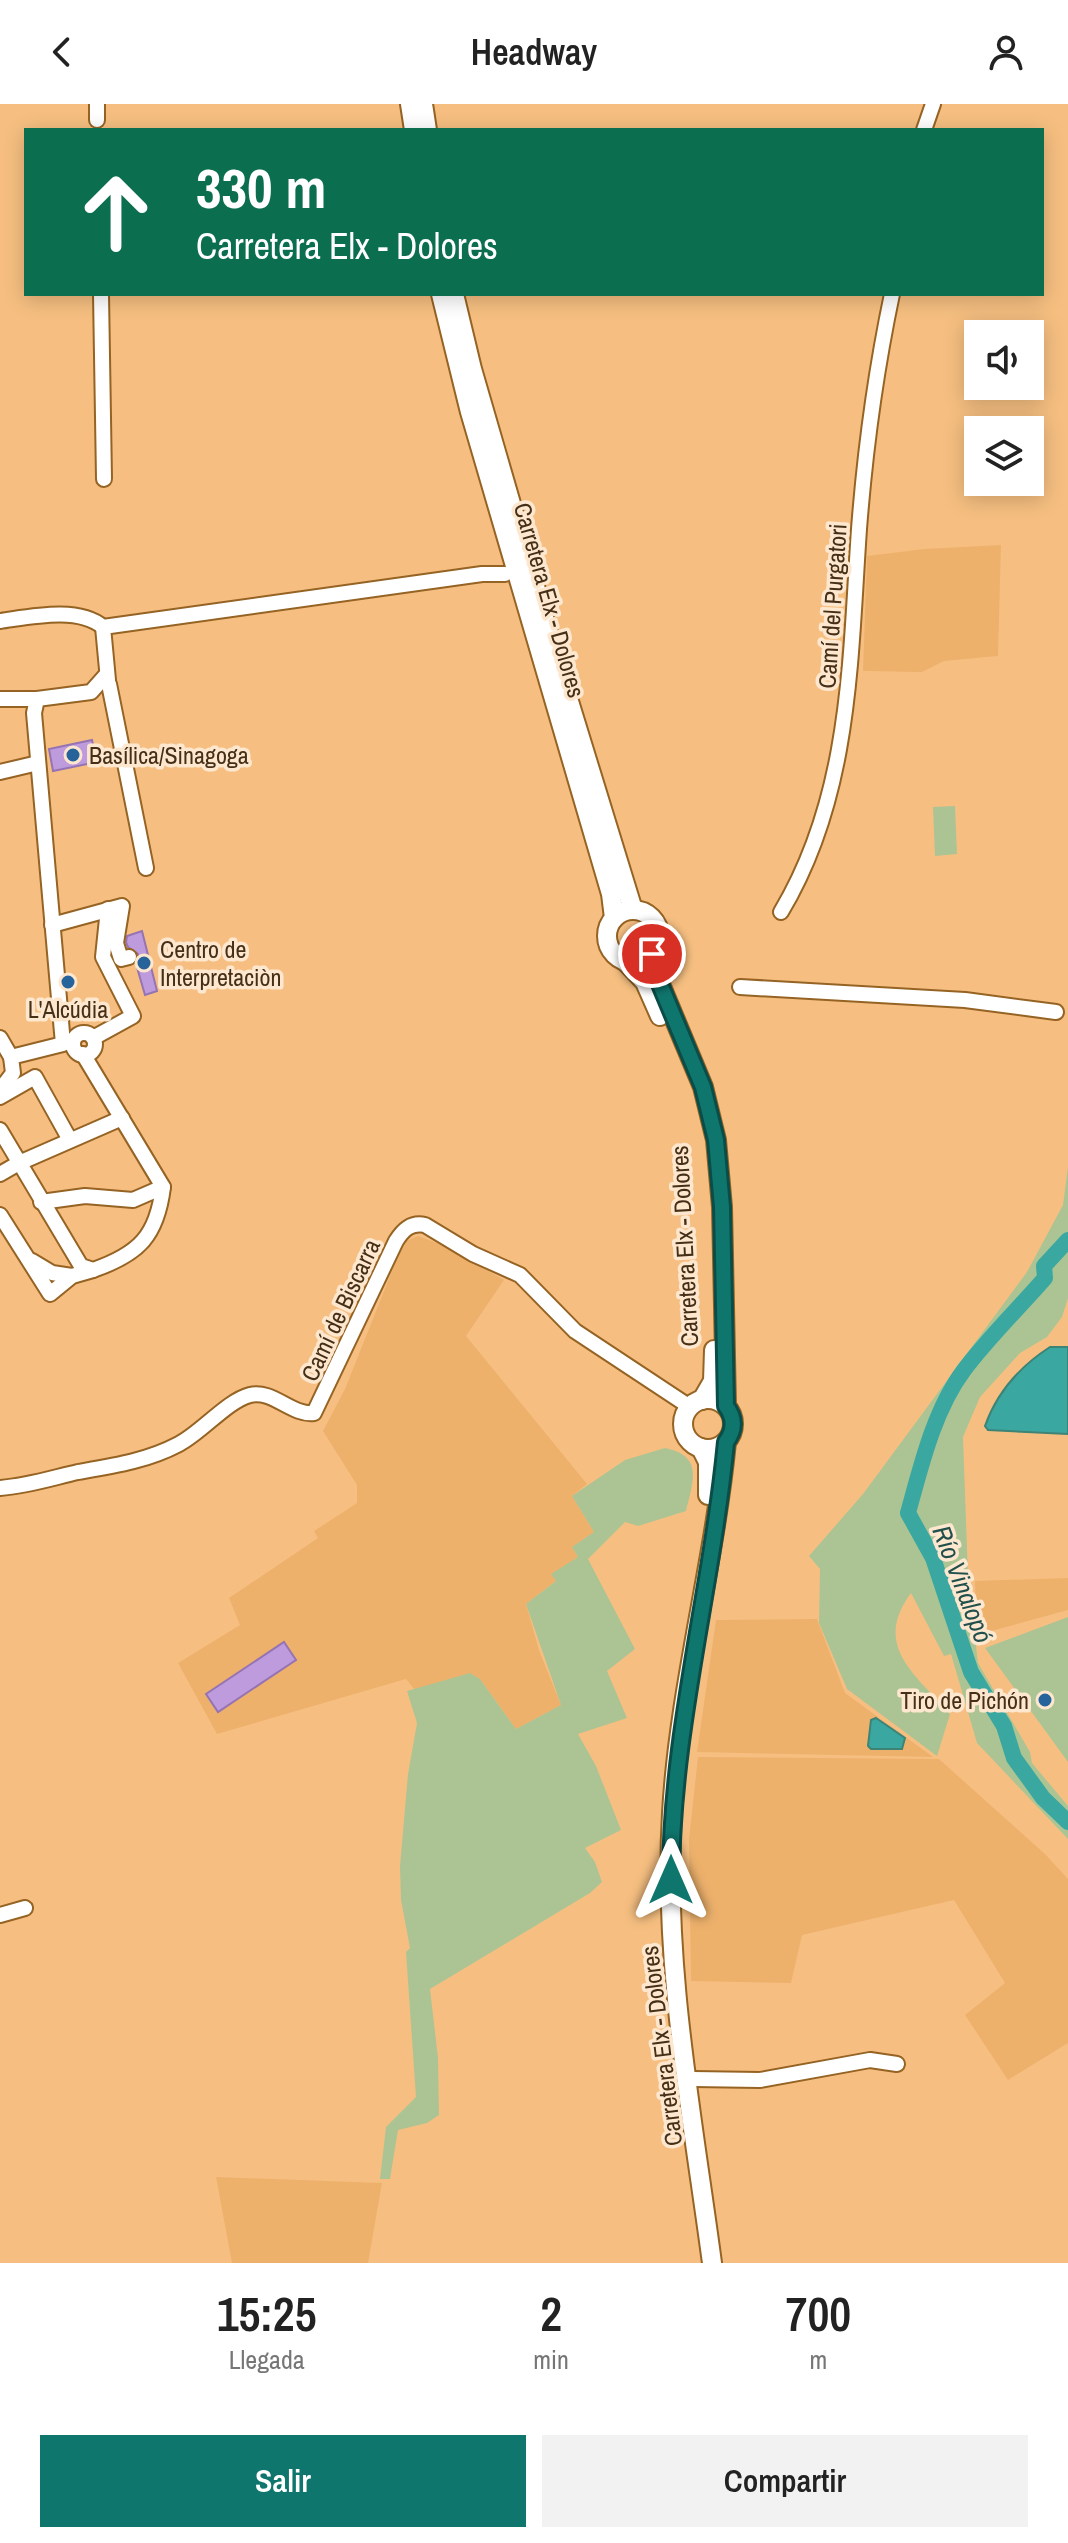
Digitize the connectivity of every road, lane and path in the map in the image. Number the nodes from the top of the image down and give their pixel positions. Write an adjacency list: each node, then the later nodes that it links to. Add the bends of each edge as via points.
1 (97, 104): 5 (street)
2 (410, 104): 6 (main road)
3 (423, 104): 7 (main road)
4 (933, 104): 8 (street)
5 (97, 120)
6 (414, 128)
7 (427, 128)
8 (925, 128)
9 (101, 296): 13 (street)
10 (441, 296): 26 (main road, Carretera Elx - Dolores)
11 (454, 296): 24 (main road, Carretera Elx - Dolores)
12 (892, 296): 25 (street, Camí del Purgatori, via 864,483 842,730 812,853)
13 (104, 479)
14 (505, 574): 16 (street)
15 (0, 621): 16 (street, via 44,615 94,620)
16 (103, 627): 17 (street)
17 (108, 680): 19 (street, via 91,692); 22 (street)
18 (0, 699): 19 (street)
19 (37, 699): 20 (street)
20 (38, 763): 21 (street); 27 (street)
21 (0, 772)
22 (146, 868)
23 (108, 909): 27 (street); 29 (street, via 122,906 116,943 121,959); 34 (street, via 103,957 133,1016)
24 (633, 910): 26 (main road); 28 (main road, via 647,914 657,926 659,940)
25 (781, 912)
26 (614, 918): 30 (main road, via 607,930 608,946)
27 (52, 925): 35 (street)
28 (652, 954): 30 (main road, via 643,961); 52 (main road, Carretera Elx - Dolores, via 703,1087 716,1140)
29 (129, 957)
30 (626, 962): 51 (main road, Carretera Elx - Dolores, via 645,982 668,1032 696,1102 705,1150 714,1369 709,1391)
31 (740, 987): 32 (street, via 965,1000)
32 (1056, 1012)
33 (0, 1038): 37 (street)
34 (93, 1038): 35 (street, via 80,1033); 36 (street, via 92,1051)
35 (68, 1043): 36 (street); 37 (street)
36 (83, 1054): 40 (street)
37 (11, 1057): 38 (street, via 13,1073)
38 (0, 1090)
39 (0, 1097): 42 (street, via 35,1077)
40 (122, 1118): 42 (street); 45 (street)
41 (0, 1130): 43 (street)
42 (70, 1140): 43 (street)
43 (19, 1163): 44 (street); 46 (street)
44 (0, 1174)
45 (163, 1187): 46 (street, via 133,1200 85,1196); 49 (street, via 150,1233 134,1252)
46 (41, 1202): 49 (street, via 73,1257)
47 (0, 1215): 48 (street)
48 (26, 1256): 50 (street, via 52,1273); 50 (street, via 50,1294)
49 (93, 1270): 50 (street)
50 (72, 1276)
51 (696, 1403): 52 (main road, via 715,1400); 54 (main road, via 683,1419 685,1433); 55 (street, Camí de Biscarra, via 575,1331 520,1275 416,1224 396,1241 314,1413 253,1394 180,1444 149,1456 26,1487)
52 (726, 1406): 53 (main road, via 733,1420)
53 (726, 1442): 54 (main road); 61 (main road, Carretera Elx - Dolores, via 680,1740 671,1850 678,2033)
54 (701, 1448): 60 (main road, Carretera Elx - Dolores, via 708,1462 709,1490 665,1771 660,1875 665,2013)
55 (0, 1488)
56 (25, 1908): 57 (street)
57 (0, 1915)
58 (897, 2064): 59 (street, via 870,2060 760,2080)
59 (693, 2079)
60 (702, 2263)
61 (712, 2263)

